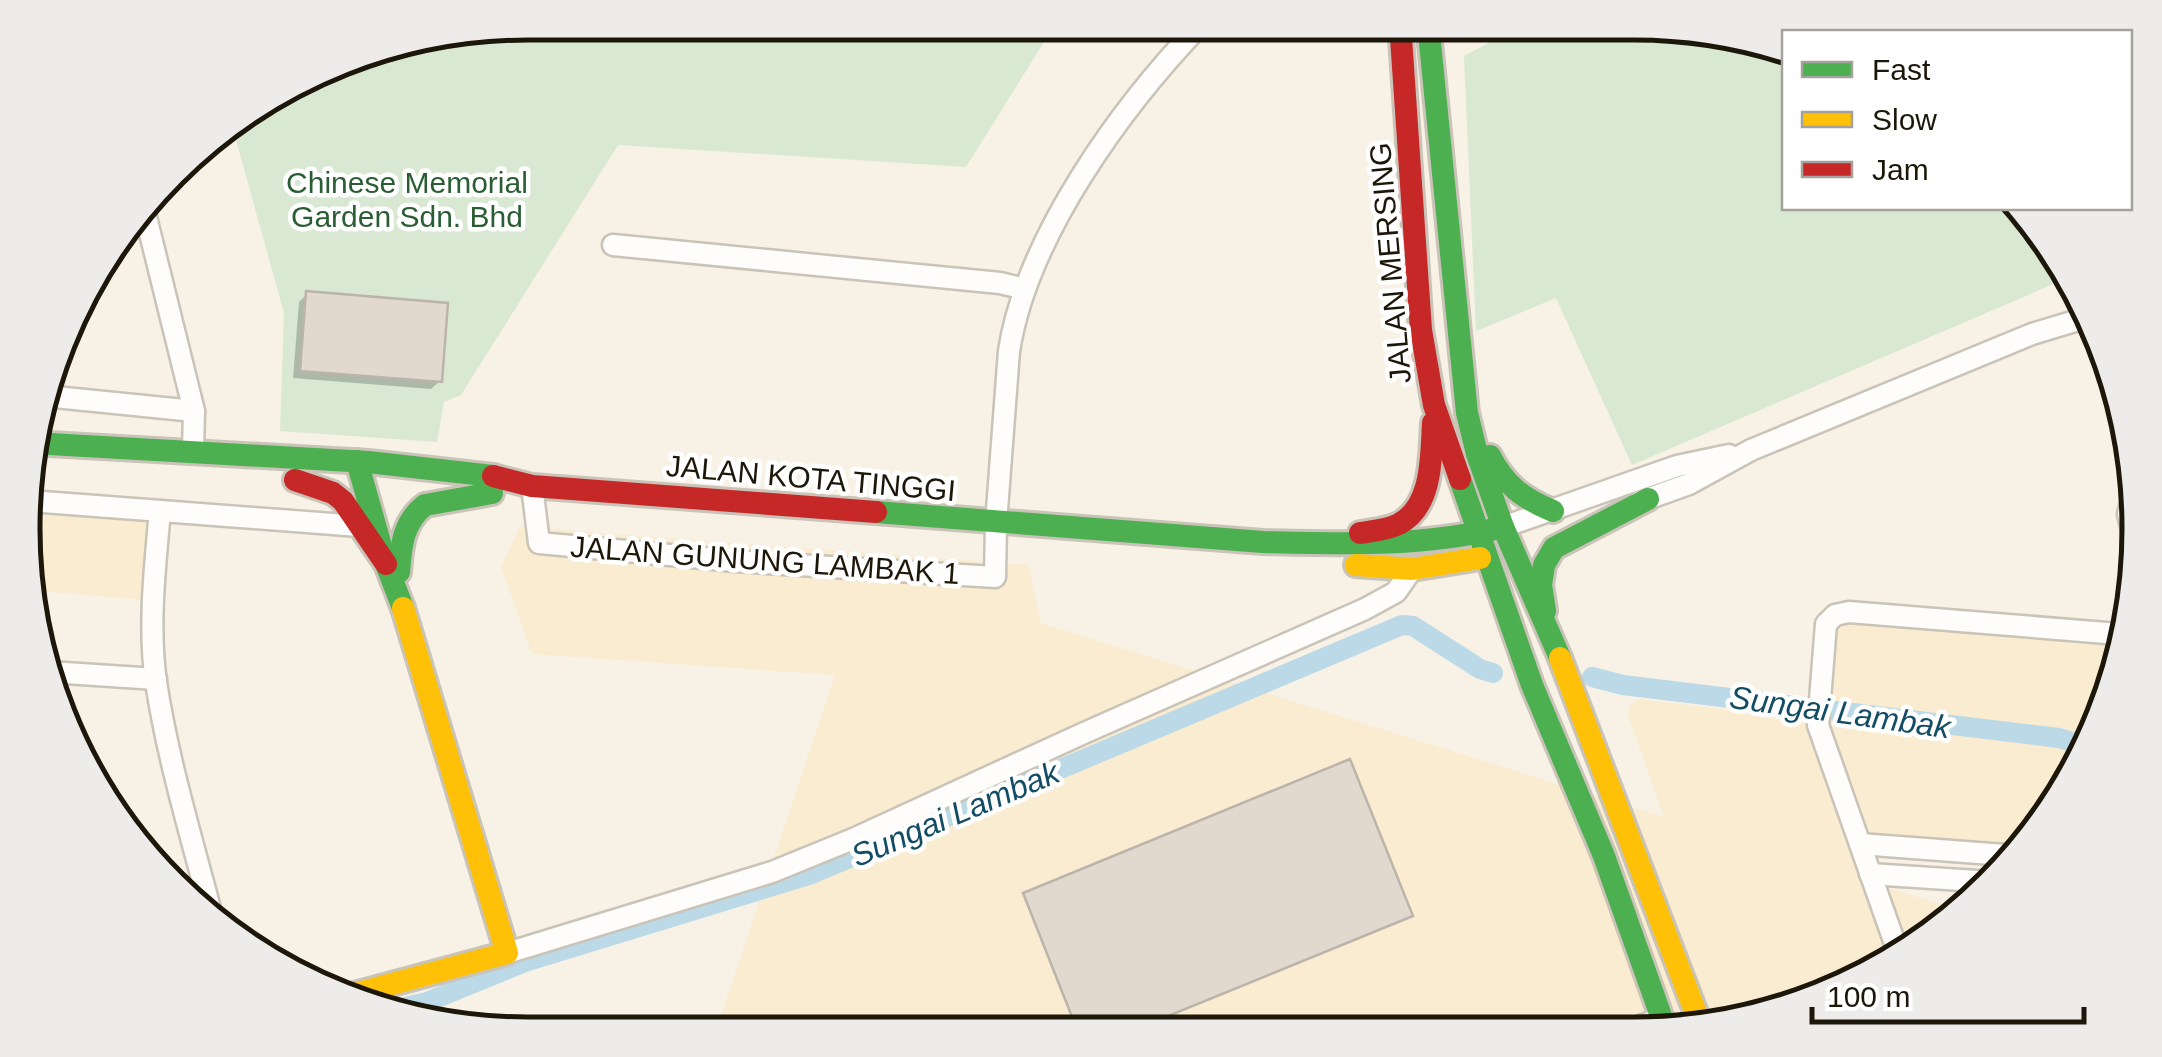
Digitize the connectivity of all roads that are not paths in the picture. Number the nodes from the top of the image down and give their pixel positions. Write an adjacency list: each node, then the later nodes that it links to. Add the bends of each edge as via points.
1 (1187, 40): 6 (street, via 1095,157)
2 (1401, 40): 12 (main road, JALAN MERSING, via 1421,330)
3 (1430, 40): 10 (main road, JALAN MERSING)
4 (143, 228): 13 (street)
5 (613, 245): 6 (street)
6 (1025, 288): 26 (street, via 1009,351)
7 (2072, 312): 9 (street)
8 (2076, 321): 9 (street)
9 (2032, 334): 16 (street)
10 (1462, 374): 25 (main road, via 1507,485 1525,501); 29 (main road, JALAN MERSING, via 1476,454)
11 (58, 397): 13 (street)
12 (1434, 405): 30 (main road, via 1430,468 1419,504 1399,524); 31 (main road, JALAN MERSING)
13 (194, 411): 17 (street)
14 (47, 444): 17 (main road, JALAN KOTA TINGGI)
15 (47, 446): 19 (main road, JALAN KOTA TINGGI, via 171,472)
16 (1751, 450): 22 (street); 25 (street, via 1677,466)
17 (193, 451): 18 (main road, JALAN KOTA TINGGI)
18 (374, 477): 19 (main road, JALAN KOTA TINGGI); 20 (main road, JALAN KOTA TINGGI, via 492,475); 21 (main road, JALAN KOTA TINGGI); 32 (main road)
19 (295, 480): 27 (main road, via 343,500)
20 (532, 486): 21 (main road, JALAN KOTA TINGGI); 26 (main road, JALAN KOTA TINGGI); 26 (street, JALAN GUNUNG LAMBAK 1, via 539,544 735,561 995,577)
21 (492, 493): 32 (main road, via 416,511 405,524)
22 (1648, 499): 29 (street); 34 (main road, via 1554,548 1540,585)
23 (41, 502): 24 (street)
24 (160, 511): 27 (street); 38 (street)
25 (1553, 511): 29 (street)
26 (996, 523): 28 (main road, JALAN KOTA TINGGI)
27 (359, 526): 32 (main road)
28 (1086, 529): 30 (main road, JALAN KOTA TINGGI); 33 (main road, JALAN KOTA TINGGI, via 1225,556)
29 (1507, 538): 31 (main road, JALAN KOTA TINGGI); 34 (main road, JALAN MERSING)
30 (1263, 542): 31 (main road, JALAN KOTA TINGGI)
31 (1482, 545): 33 (main road, JALAN KOTA TINGGI); 36 (main road, JALAN MERSING)
32 (392, 568): 45 (main road)
33 (1418, 568): 36 (main road, via 1476,593); 45 (street, via 1396,592 1365,609 853,838 772,872)
34 (1546, 623): 47 (main road, JALAN MERSING)
35 (2111, 633): 39 (street, via 1835,615 1826,624 1818,725)
36 (1526, 668): 48 (main road, JALAN MERSING)
37 (62, 673): 38 (street)
38 (156, 679): 43 (street)
39 (1860, 844): 40 (street); 41 (street)
40 (1998, 854)
41 (1870, 874): 42 (street); 44 (street)
42 (1972, 881)
43 (207, 897)
44 (1894, 942)
45 (508, 953): 46 (main road)
46 (369, 990)
47 (1695, 1013)
48 (1661, 1016)

